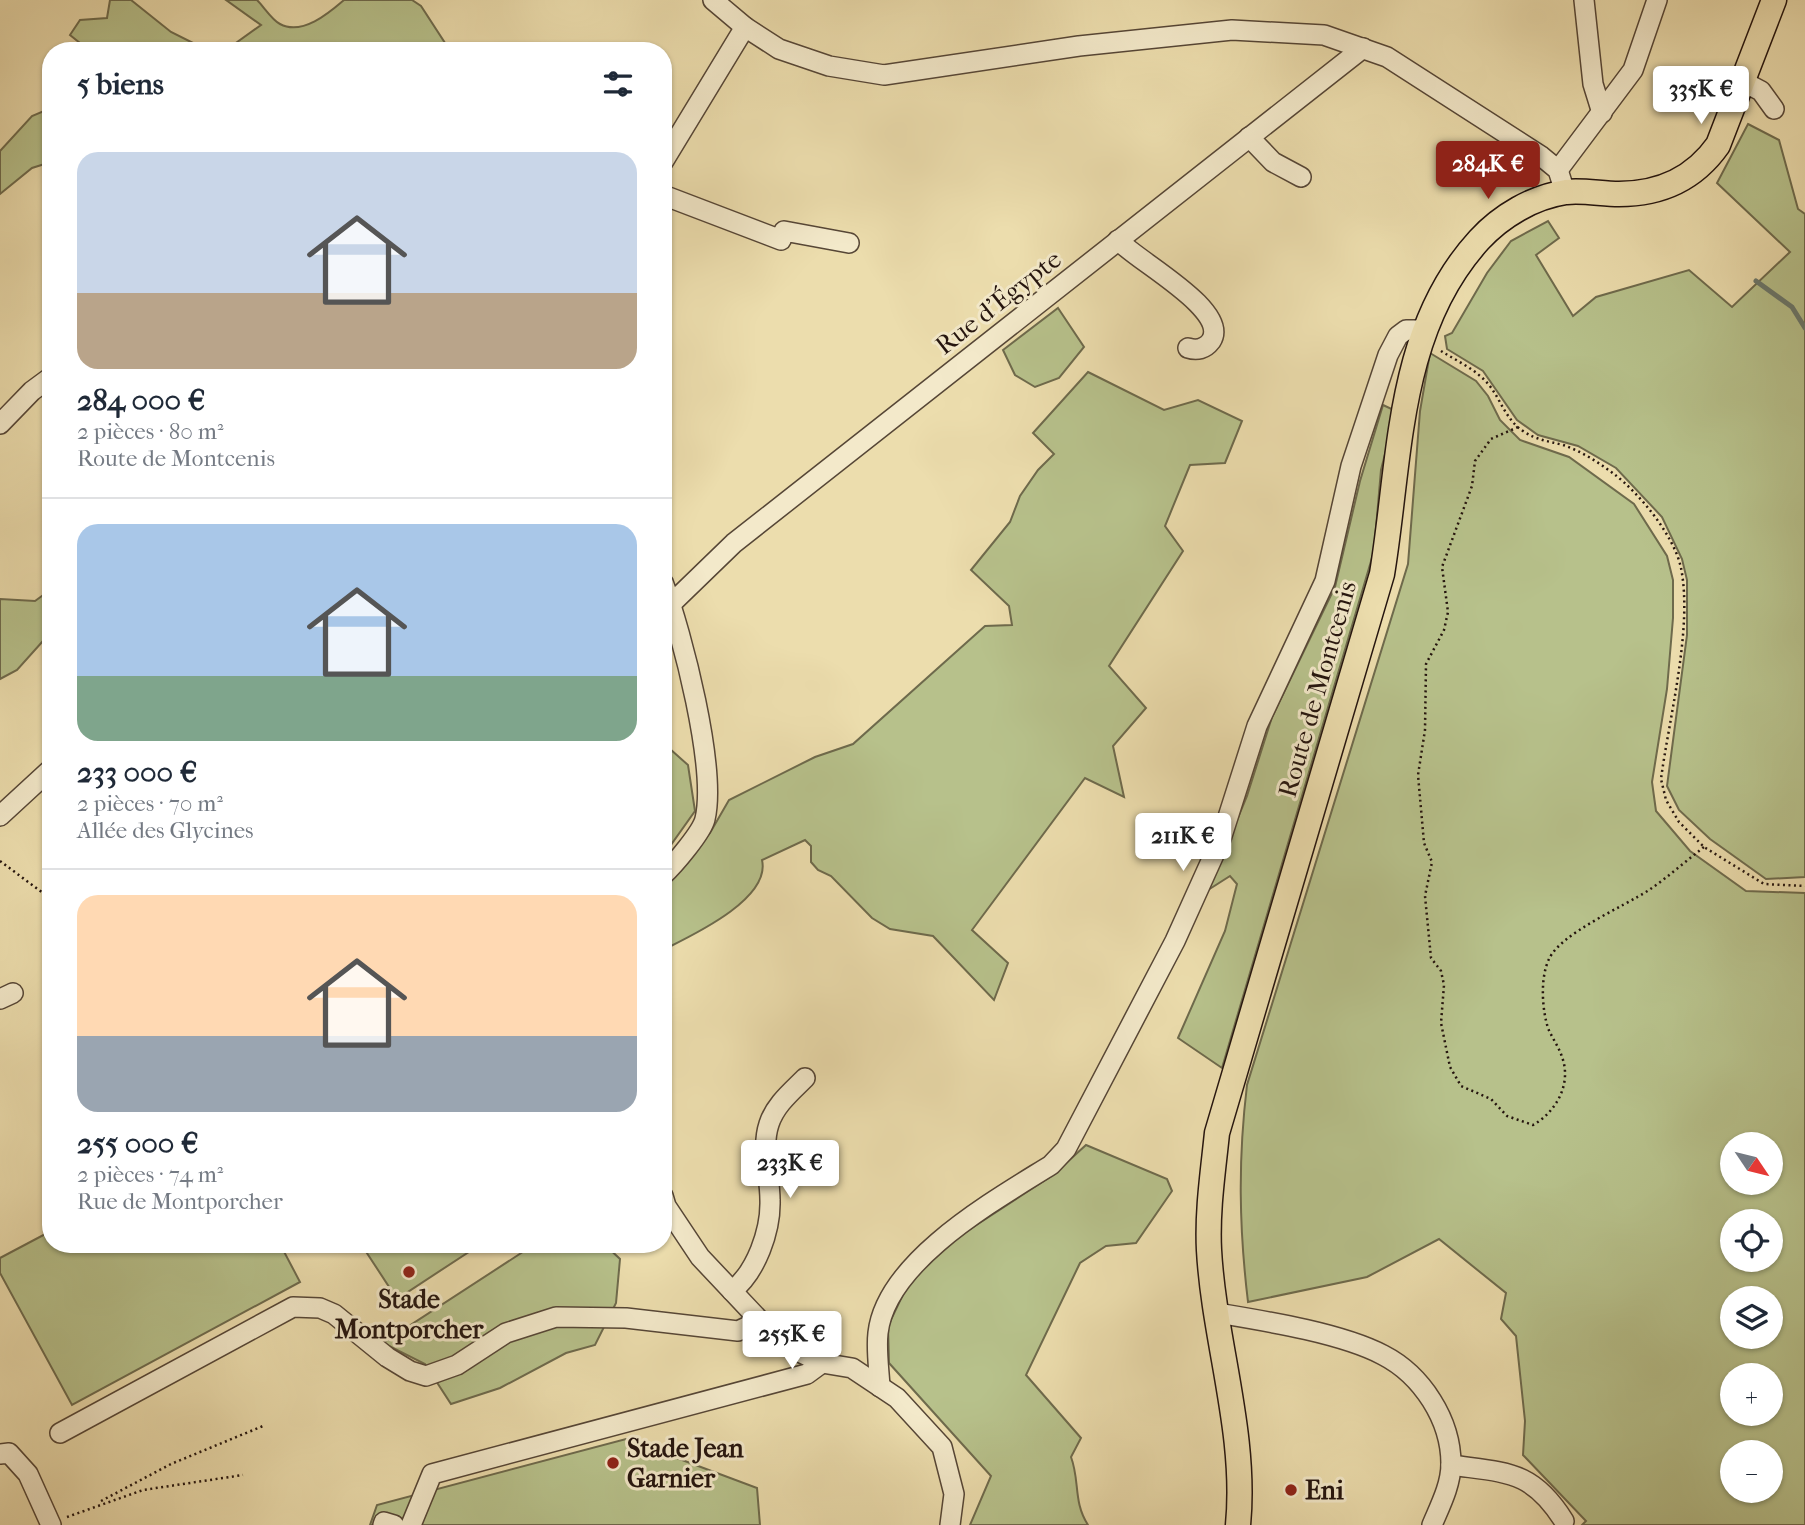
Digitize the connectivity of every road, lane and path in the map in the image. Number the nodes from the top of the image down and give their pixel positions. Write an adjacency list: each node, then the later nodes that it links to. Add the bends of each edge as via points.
1 (713, 0): 5 (street)
2 (1584, 0): 9 (street, via 1593,84)
3 (1657, 0): 9 (street, via 1633,70)
4 (1774, 0): 7 (main road, Route de Montcenis)
5 (738, 14): 6 (street, via 779,49 829,66 884,75 1079,46 1232,30 1324,35); 11 (street)
6 (1363, 48): 10 (street, Rue d'Égypte); 13 (street, via 1387,57)
7 (1742, 82): 8 (street, via 1761,91); 13 (main road, Route de Montcenis, via 1718,145 1706,161 1674,184 1650,192)
8 (1774, 109)
9 (1602, 114): 13 (street)
10 (1249, 137): 12 (street, via 1273,162); 15 (street, Rue d'Égypte)
11 (672, 144)
12 (1301, 177)
13 (1566, 185): 17 (main road, Route de Montcenis, via 1489,229 1462,259 1438,299)
14 (672, 198): 16 (street, via 780,240 784,231)
15 (1118, 240): 18 (street, via 1211,318 1215,328 1209,344); 22 (street, Rue d'Égypte, via 734,543)
16 (849, 243)
17 (1432, 337): 21 (path, via 1441,351 1489,384); 34 (main road, Route de Montcenis, via 1411,371 1398,435 1395,498 1382,574 1217,1133 1209,1250); 37 (street, via 1406,330 1388,355 1351,466 1325,581 1257,726 1221,839 1156,977 1066,1149 1051,1165 928,1248 900,1281 878,1331)
18 (1188, 348)
19 (42, 385): 20 (street)
20 (0, 424)
21 (1518, 427): 26 (path, via 1538,440 1589,457 1614,475 1636,492 1672,543 1681,566 1682,636 1661,779 1672,811); 26 (path, via 1491,439 1475,461 1472,486 1442,567 1448,612 1444,630 1426,664 1424,680 1425,730 1418,775 1424,843 1432,862 1425,896 1428,933 1431,958 1444,985 1441,1023 1450,1068 1461,1086 1491,1099 1507,1116 1533,1125 1546,1117 1566,1079 1563,1059 1548,1028 1543,995 1548,960 1576,931 1651,888)
22 (672, 603)
23 (672, 608): 28 (street, via 709,791 704,822)
24 (42, 777): 25 (street)
25 (0, 816)
26 (1704, 847): 29 (path, via 1764,884)
27 (0, 861): 30 (path)
28 (672, 863)
29 (1805, 886)
30 (42, 892)
31 (805, 1078): 33 (street, via 781,1102 768,1126 767,1222 751,1271)
32 (672, 1215): 33 (street, via 700,1257)
33 (732, 1291): 35 (street)
34 (1217, 1313): 41 (street, via 1340,1340 1382,1354 1406,1369 1432,1399 1447,1432); 50 (main road, Route de Montcenis, via 1234,1423)
35 (759, 1321): 36 (street, via 781,1343); 39 (street, via 738,1331 626,1318 556,1317 506,1334 457,1366 426,1376 387,1357 334,1314 320,1308 293,1307)
36 (822, 1363): 37 (street, via 852,1368); 48 (street, via 807,1374 432,1475)
37 (880, 1387): 49 (street, via 897,1398 942,1447 954,1494)
38 (263, 1426): 43 (path, via 171,1464)
39 (60, 1433)
40 (0, 1454): 45 (street, via 9,1453 28,1474)
41 (1451, 1465): 44 (street, via 1526,1479 1550,1499); 51 (street)
42 (243, 1475): 43 (path, via 142,1490)
43 (93, 1506): 45 (path)
44 (1564, 1521)
45 (51, 1525)
46 (383, 1525): 47 (street)
47 (394, 1525)
48 (411, 1525)
49 (950, 1525)
50 (1238, 1525)
51 (1432, 1525)

